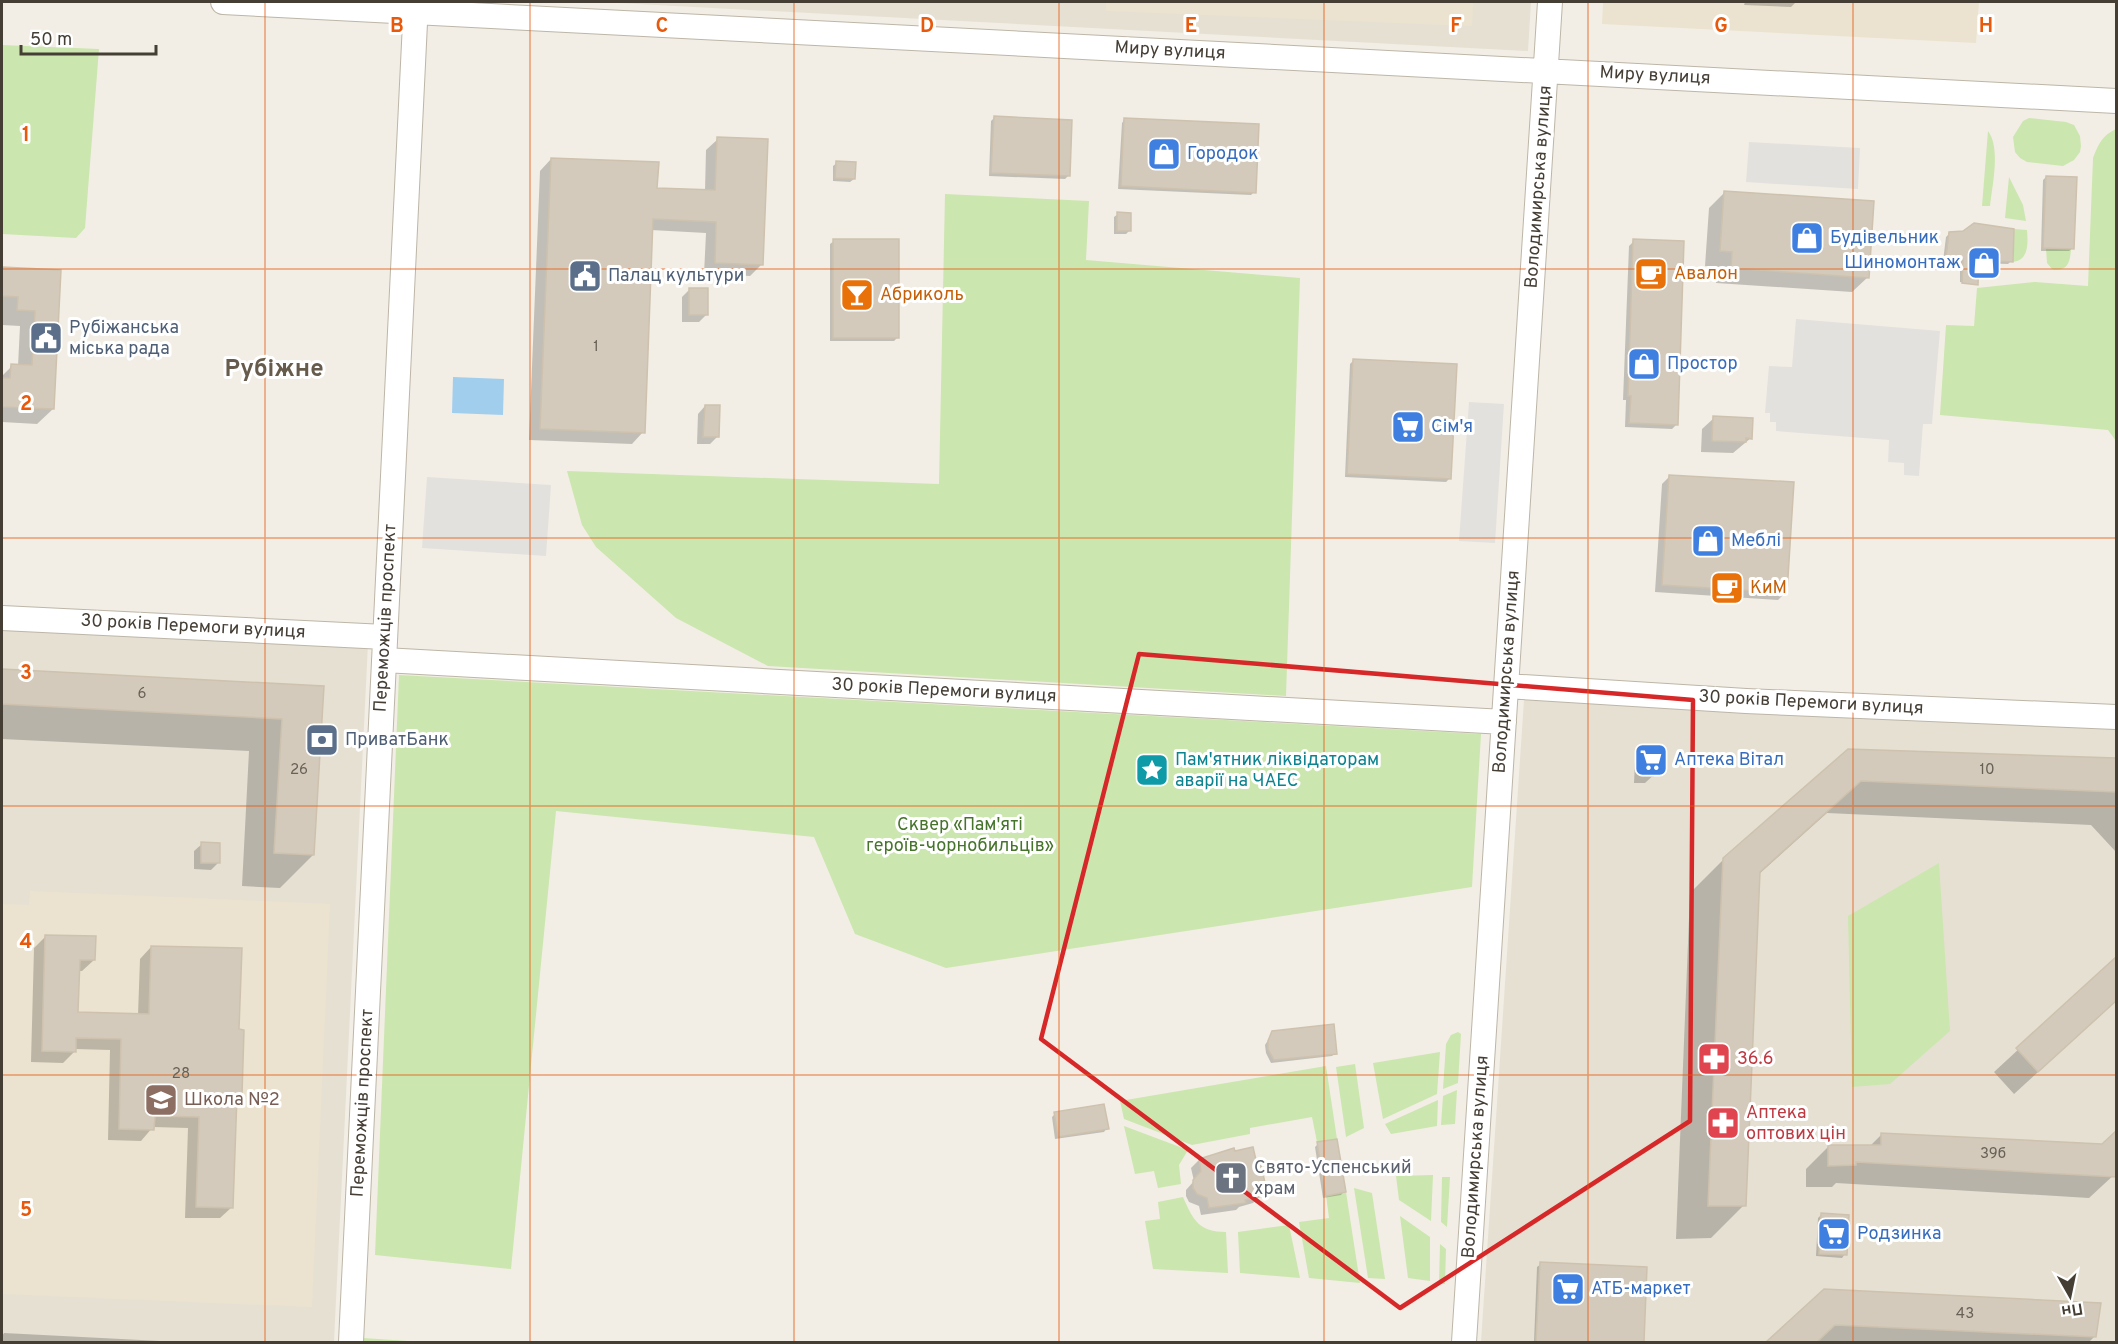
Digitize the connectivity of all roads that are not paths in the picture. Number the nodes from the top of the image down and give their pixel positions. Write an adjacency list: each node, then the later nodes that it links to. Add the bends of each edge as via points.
1 (223, 2): 3 (street, Миру вулиця)
2 (1550, 2): 4 (street, Володимирська вулиця)
3 (415, 6): 4 (street, Миру вулиця); 7 (street, Переможців проспект)
4 (1547, 71): 5 (street, Миру вулиця); 8 (street, Володимирська вулиця)
5 (2116, 101)
6 (2, 618): 7 (street, 30 років Перемоги вулиця)
7 (384, 649): 10 (street, 30 років Перемоги вулиця); 11 (street, Переможців проспект)
8 (1506, 686): 9 (street, 30 років Перемоги вулиця); 10 (street, Володимирська вулиця)
9 (2116, 717)
10 (1504, 723): 12 (street, Володимирська вулиця)
11 (351, 1342)
12 (1464, 1342)

